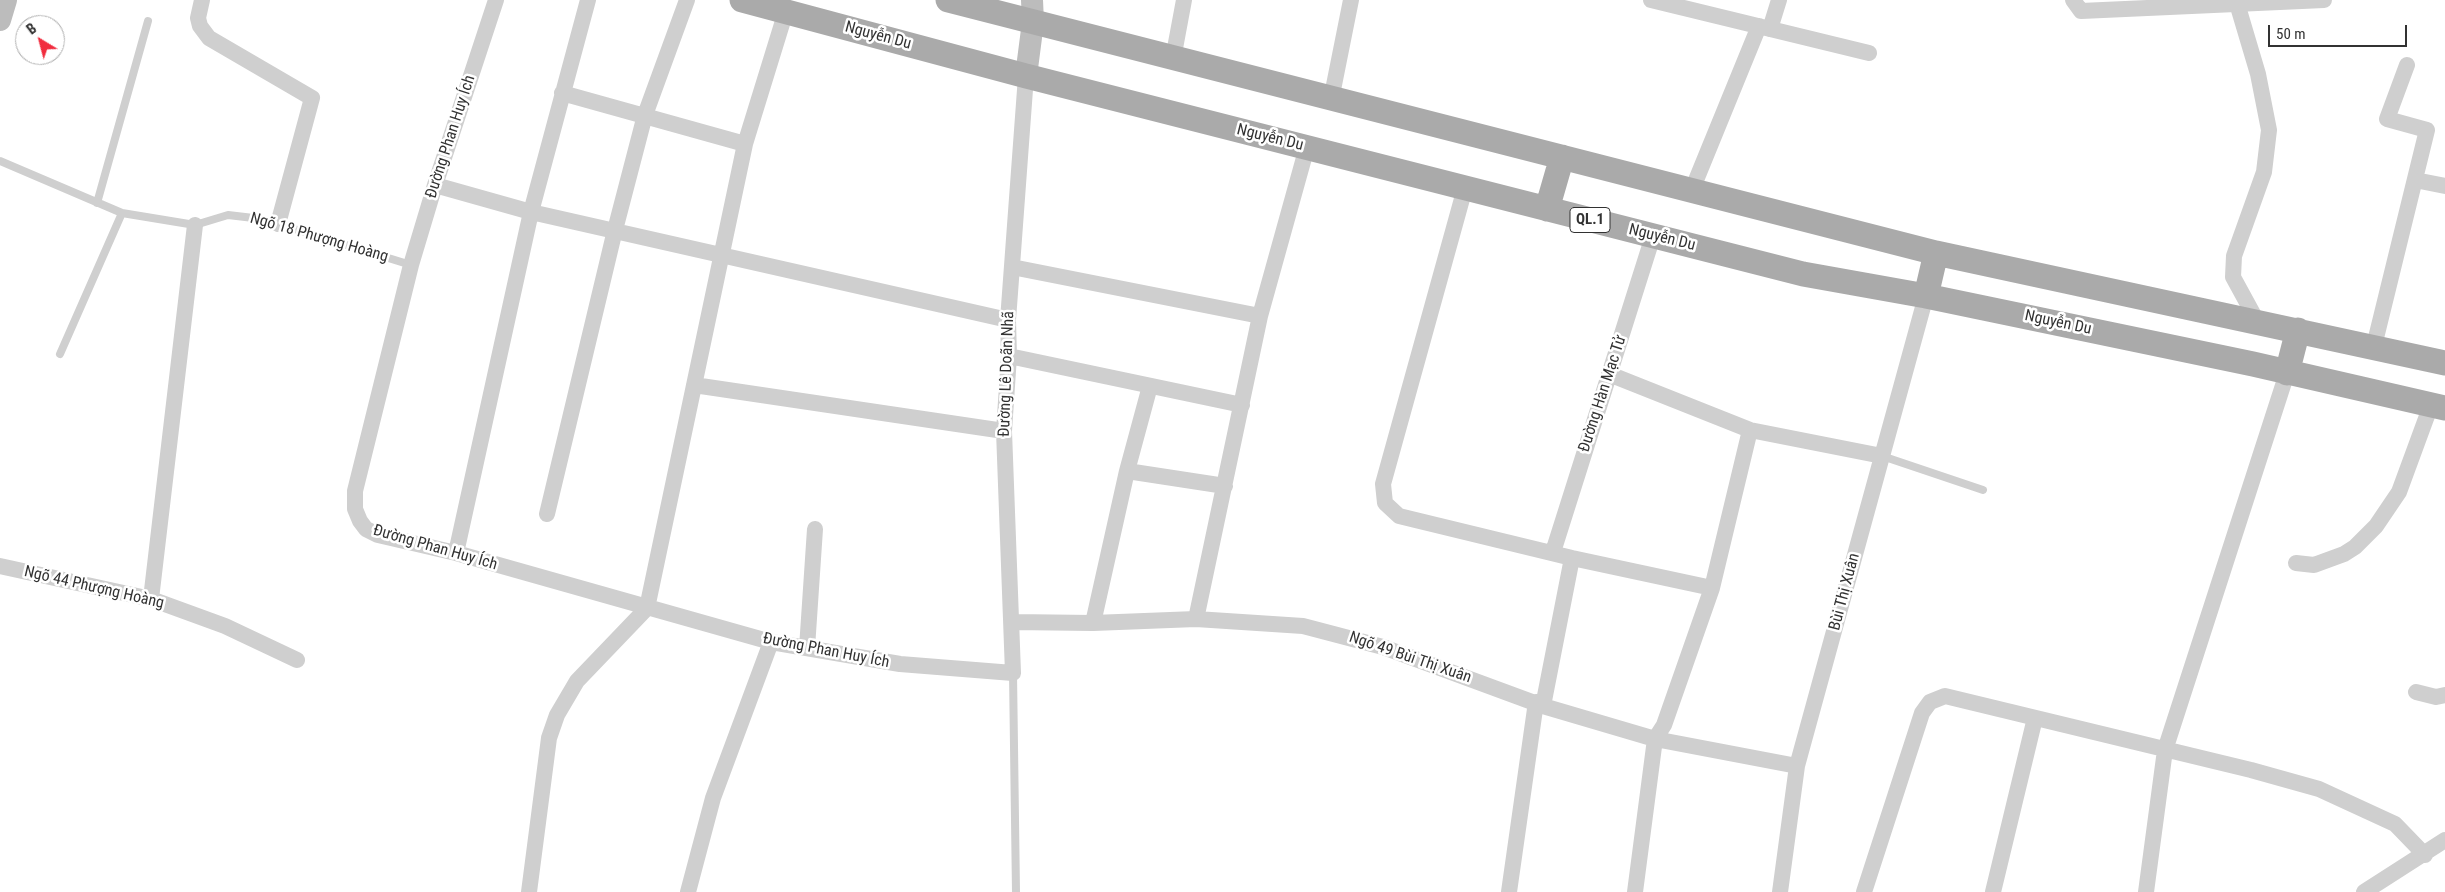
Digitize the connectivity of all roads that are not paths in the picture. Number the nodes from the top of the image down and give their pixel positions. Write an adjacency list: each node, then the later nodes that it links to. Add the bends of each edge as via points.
1 (6, 0): 17 (street)
2 (202, 0): 40 (street, via 198,18 209,38 312,98)
3 (496, 0): 32 (street, Đường Phan Huy Ích)
4 (588, 0): 24 (street)
5 (687, 0): 26 (street)
6 (742, 0): 15 (main road, Nguyễn Du / QL.1)
7 (948, 0): 16 (main road)
8 (1184, 0): 21 (street)
9 (1351, 0): 25 (street)
10 (1651, 0): 19 (street)
11 (1779, 0): 19 (street)
12 (2073, 0): 14 (street, via 2080,11)
13 (2324, 0): 14 (street)
14 (2237, 3): 51 (street, via 2258,74 2269,130 2264,172 2234,256 2232,277)
15 (786, 10): 23 (main road, Nguyễn Du / QL.1); 27 (street)
16 (1032, 11): 21 (main road); 23 (street)
17 (0, 20)
18 (148, 21): 36 (lane)
19 (1764, 28): 20 (street); 35 (street)
20 (1869, 53)
21 (1174, 59): 25 (main road)
22 (2407, 65): 31 (street, via 2387,119 2427,130)
23 (1026, 76): 28 (main road, Nguyễn Du / QL.1); 47 (street, Đường Lê Doãn Nhã)
24 (562, 92): 26 (street); 38 (street)
25 (1331, 100): 29 (main road)
26 (645, 115): 27 (street); 42 (street)
27 (745, 144): 45 (street)
28 (1307, 148): 34 (main road, Nguyễn Du / QL.1); 49 (street)
29 (1562, 157): 35 (main road); 37 (main road)
30 (0, 161): 36 (lane, Ngõ 18 Phượng Hoàng)
31 (2415, 180): 33 (street); 53 (street)
32 (434, 185): 38 (street); 46 (street, Đường Phan Huy Ích)
33 (2445, 186)
34 (1465, 188): 37 (main road, Nguyễn Du / QL.1); 71 (street, via 1382,493 1385,503 1398,516)
35 (1692, 190): 44 (main road)
36 (97, 203): 39 (lane, Ngõ 18 Phượng Hoàng)
37 (1547, 209): 43 (main road, Nguyễn Du / QL.1)
38 (531, 212): 42 (street); 72 (street)
39 (122, 213): 41 (lane, Ngõ 18 Phượng Hoàng); 54 (lane)
40 (278, 224): 41 (lane, Ngõ 18 Phượng Hoàng, via 228,215); 46 (lane, Ngõ 18 Phượng Hoàng)
41 (195, 225): 77 (street)
42 (615, 230): 45 (street); 69 (street)
43 (1653, 236): 48 (main road, Nguyễn Du / QL.1, via 1803,274); 58 (street, Đường Hàn Mạc Tử)
44 (1936, 253): 48 (main road); 51 (main road)
45 (721, 256): 50 (street); 59 (street)
46 (411, 265): 72 (street, Đường Phan Huy Ích, via 355,491 355,509 360,522 372,532)
47 (1012, 267): 49 (street); 50 (street, Đường Lê Doãn Nhã)
48 (1926, 296): 57 (main road, Nguyễn Du / QL.1); 65 (street, Bùi Thị Xuân)
49 (1260, 316): 61 (street)
50 (1008, 320): 55 (street, Đường Lê Doãn Nhã)
51 (2257, 322): 52 (main road)
52 (2298, 330): 53 (main road); 57 (main road)
53 (2374, 346): 56 (main road)
54 (60, 354)
55 (1009, 356): 60 (street); 64 (street, Đường Lê Doãn Nhã)
56 (2445, 363)
57 (2286, 373): 62 (main road, Nguyễn Du / QL.1); 91 (street)
58 (1610, 374): 63 (street); 71 (street, Đường Hàn Mạc Tử)
59 (694, 384): 64 (street); 78 (street)
60 (1150, 386): 61 (street); 66 (street)
61 (1242, 405): 67 (street)
62 (2438, 407): 74 (street, via 2399,492 2376,526 2344,554 2314,565)
63 (1750, 430): 65 (street); 76 (street)
64 (1004, 431): 80 (street, Đường Lê Doãn Nhã)
65 (1882, 456): 68 (lane); 92 (street, Bùi Thị Xuân)
66 (1127, 471): 67 (street); 81 (street)
67 (1225, 486): 79 (street)
68 (1983, 490)
69 (548, 514)
70 (815, 530): 83 (street)
71 (1552, 552): 73 (street)
72 (456, 553): 78 (street, Đường Phan Huy Ích)
73 (1572, 558): 76 (street); 88 (street)
74 (2296, 563)
75 (0, 566): 77 (street, Ngõ 44 Phượng Hoàng)
76 (1712, 588): 90 (street, via 1664,725)
77 (151, 599): 84 (street, Ngõ 44 Phượng Hoàng, via 225,626)
78 (647, 608): 82 (street, Đường Phan Huy Ích); 95 (street, via 577,681 557,715 549,738)
79 (1196, 619): 81 (street, Ngõ 49 Bùi Thị Xuân); 88 (street, Ngõ 49 Bùi Thị Xuân, via 1303,626 1334,633 1383,647)
80 (1012, 622): 81 (street, Ngõ 49 Bùi Thị Xuân); 85 (street, Đường Lê Doãn Nhã)
81 (1093, 623)
82 (771, 642): 83 (street, Đường Phan Huy Ích); 96 (street, via 713,798)
83 (807, 648): 85 (street, Đường Phan Huy Ích, via 900,664)
84 (297, 660)
85 (1014, 673): 97 (lane)
86 (2416, 692): 87 (street, via 2436,697)
87 (2445, 695)
88 (1540, 704): 90 (street, Ngõ 49 Bùi Thị Xuân); 98 (street)
89 (2035, 718): 91 (street); 101 (street, via 1953,697 1940,697 1926,706); 102 (street)
90 (1655, 739): 92 (street, Ngõ 49 Bùi Thị Xuân); 99 (street)
91 (2165, 750): 94 (street, via 2319,790 2395,824); 103 (street)
92 (1797, 766): 100 (street, Bùi Thị Xuân)
93 (2445, 840): 94 (street)
94 (2424, 855): 104 (street)
95 (529, 892)
96 (688, 892)
97 (1016, 892)
98 (1509, 892)
99 (1635, 892)
100 (1780, 892)
101 (1864, 892)
102 (1993, 892)
103 (2146, 892)
104 (2364, 892)

